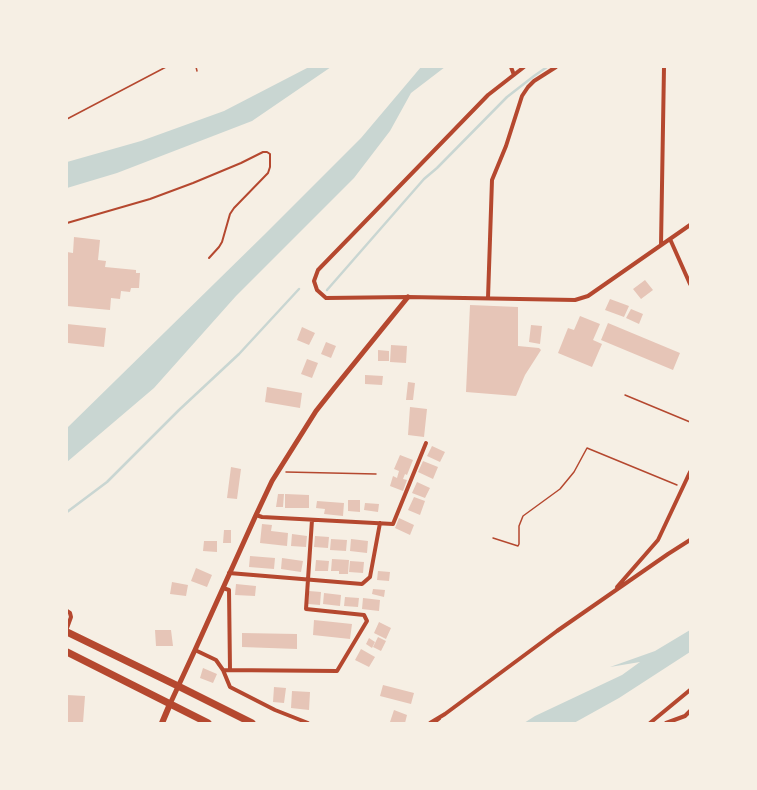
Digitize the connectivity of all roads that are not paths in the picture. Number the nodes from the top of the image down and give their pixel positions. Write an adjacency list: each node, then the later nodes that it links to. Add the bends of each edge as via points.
1 (524, 67): 4 (street)
2 (556, 67): 12 (street, via 528,87 522,96 492,180)
3 (664, 67): 8 (street)
4 (512, 71): 11 (street, via 318,270 314,281 316,290 326,298)
5 (67, 223): 9 (lane, via 193,183 267,152 270,154 268,173 234,208 222,242)
6 (690, 225): 7 (street)
7 (670, 239): 8 (street); 10 (street)
8 (661, 245): 12 (street, via 588,296 575,300)
9 (209, 258)
10 (690, 284)
11 (408, 297): 12 (street); 15 (street, via 316,411 272,481)
12 (488, 298)
13 (426, 443): 17 (street, via 393,524)
14 (690, 472): 22 (street, via 658,540)
15 (256, 515): 16 (street); 19 (street)
16 (312, 520): 17 (street); 20 (street)
17 (380, 523): 20 (street, via 370,577 362,584)
18 (690, 540): 22 (street)
19 (229, 573): 20 (street); 21 (street)
20 (308, 579): 29 (street, via 306,609 364,615 367,621 336,671)
21 (223, 588): 26 (street); 29 (street, via 229,590)
22 (612, 592): 34 (street)
23 (67, 611): 24 (street, via 71,616)
24 (67, 628)
25 (67, 632): 30 (highway)
26 (195, 650): 28 (street, via 216,660); 30 (street)
27 (67, 652): 32 (highway)
28 (223, 670): 29 (street); 38 (street, via 230,687 275,710)
29 (230, 670)
30 (178, 686): 32 (street); 37 (highway)
31 (690, 690): 41 (street)
32 (170, 704): 35 (main road); 36 (highway)
33 (690, 711): 42 (street, via 685,716)
34 (445, 714): 39 (street); 40 (lane)
35 (162, 723)
36 (208, 723)
37 (252, 723)
38 (308, 723)
39 (430, 723)
40 (435, 723)
41 (650, 723)
42 (666, 723)

